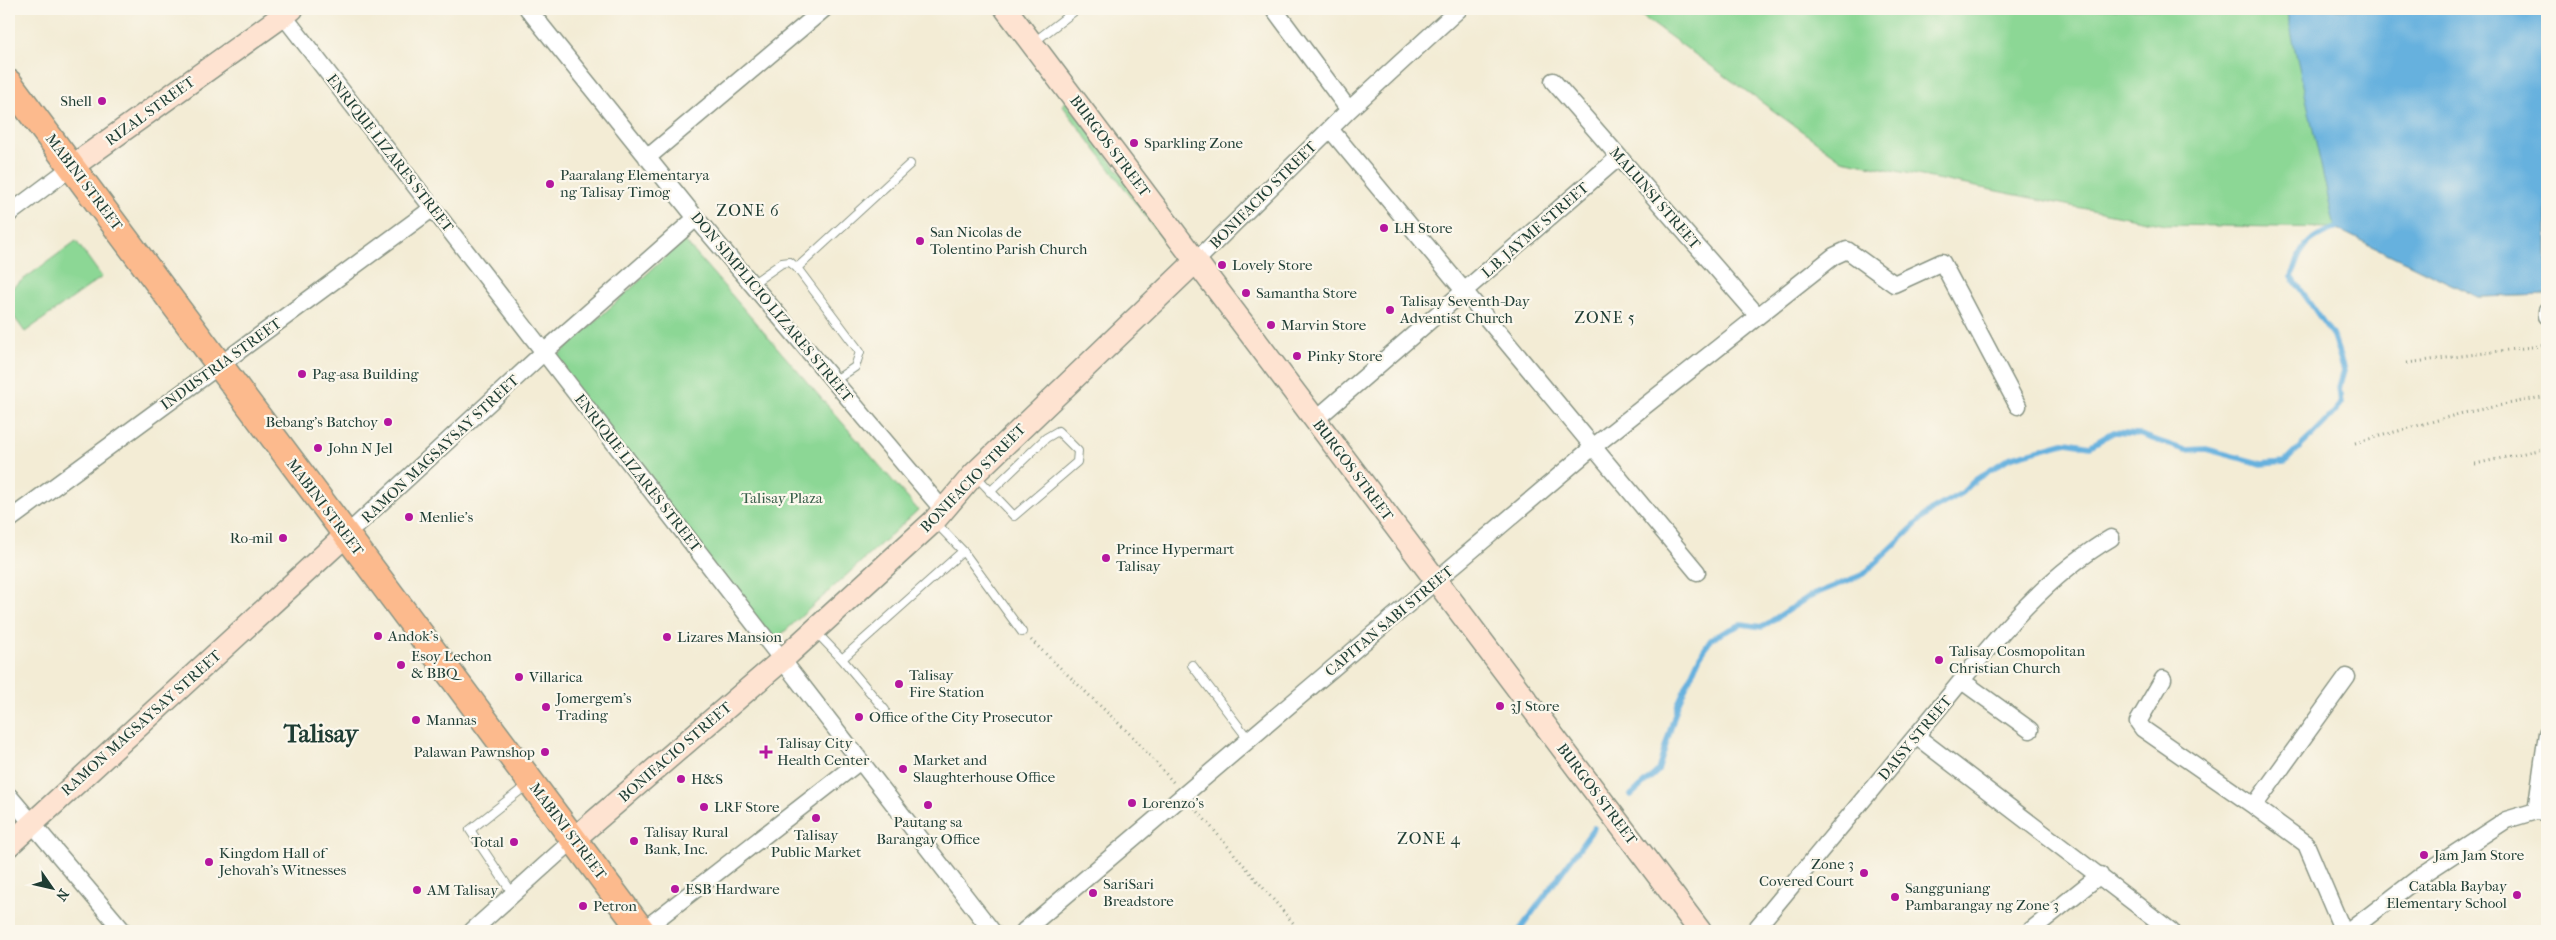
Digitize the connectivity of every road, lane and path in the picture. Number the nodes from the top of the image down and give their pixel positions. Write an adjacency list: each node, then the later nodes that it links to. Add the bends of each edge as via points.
1 (528, 9): 14 (street, DON SIMPLICIO LIZARES STREET)
2 (824, 9): 14 (street)
3 (1006, 9): 8 (street, BURGOS STREET)
4 (1077, 9): 8 (lane)
5 (1274, 9): 11 (street)
6 (1459, 9): 11 (street, BONIFACIO STREET)
7 (288, 12): 16 (street, RIZAL STREET); 17 (street, ENRIQUE LIZARES STREET)
8 (1033, 44): 20 (street, BURGOS STREET)
9 (1552, 81): 13 (street, MALUNSI STREET)
10 (14, 94): 16 (main road, MABINI STREET)
11 (1349, 110): 12 (street, BONIFACIO STREET)
12 (1330, 129): 20 (street, BONIFACIO STREET); 23 (street)
13 (1619, 157): 23 (street, L.B. JAYME STREET); 25 (street, MALUNSI STREET)
14 (647, 158): 19 (street, DON SIMPLICIO LIZARES STREET)
15 (910, 164): 21 (lane)
16 (72, 166): 18 (street, RIZAL STREET); 30 (main road, MABINI STREET)
17 (433, 208): 28 (street, ENRIQUE LIZARES STREET); 30 (street, INDUSTRIA STREET)
18 (9, 214)
19 (696, 218): 22 (street, DON SIMPLICIO LIZARES STREET); 28 (street, RAMON MAGSAYSAY STREET)
20 (1196, 261): 34 (street, BURGOS STREET); 39 (street, BONIFACIO STREET)
21 (797, 268): 22 (lane, via 790,262 782,264); 31 (lane, via 860,352 855,367)
22 (752, 284): 31 (street, DON SIMPLICIO LIZARES STREET)
23 (1464, 291): 34 (street, L.B. JAYME STREET); 36 (street)
24 (2547, 310): 26 (street)
25 (1757, 315): 33 (street, CAPITAN SABI STREET, via 1834,256 1847,250 1894,284 1942,262); 36 (street, CAPITAN SABI STREET)
26 (2547, 316)
27 (2547, 344): 29 (path)
28 (544, 352): 43 (street, RAMON MAGSAYSAY STREET); 51 (street, ENRIQUE LIZARES STREET)
29 (2407, 363)
30 (220, 365): 42 (street, INDUSTRIA STREET); 43 (main road, MABINI STREET)
31 (834, 381): 41 (street, DON SIMPLICIO LIZARES STREET)
32 (2547, 396): 35 (path, via 2463,412)
33 (2018, 406)
34 (1315, 420): 47 (street, BURGOS STREET)
35 (2356, 443)
36 (1594, 447): 46 (street); 47 (street, CAPITAN SABI STREET)
37 (2547, 448): 38 (path)
38 (2475, 464)
39 (974, 474): 40 (lane); 41 (street, BONIFACIO STREET)
40 (990, 492): 40 (lane, via 1046,438 1058,431 1078,451 1076,462 1014,516)
41 (938, 515): 45 (lane); 48 (street, BONIFACIO STREET)
42 (9, 520)
43 (346, 535): 62 (main road, MABINI STREET); 67 (street, RAMON MAGSAYSAY STREET)
44 (2111, 538): 55 (street, DAISY STREET, via 2076,562 2030,603)
45 (963, 551): 49 (lane); 50 (lane)
46 (1697, 572)
47 (1436, 581): 60 (street, CAPITAN SABI STREET); 78 (street, BURGOS STREET)
48 (813, 630): 50 (lane); 51 (street, BONIFACIO STREET)
49 (1022, 632): 63 (path, via 1133,737)
50 (842, 659): 56 (lane)
51 (782, 660): 61 (street, ENRIQUE LIZARES STREET); 68 (street, BONIFACIO STREET)
52 (1192, 665): 60 (lane)
53 (2347, 678): 65 (street)
54 (2163, 679): 65 (street, via 2138,722 2143,729)
55 (1962, 681): 57 (street); 59 (street, DAISY STREET)
56 (885, 710)
57 (2030, 730)
58 (2547, 734): 66 (street)
59 (1916, 736): 70 (street); 79 (street, DAISY STREET)
60 (1249, 740): 63 (street, CAPITAN SABI STREET)
61 (860, 760): 74 (street); 75 (street, ENRIQUE LIZARES STREET)
62 (531, 782): 68 (main road, MABINI STREET); 71 (lane, via 470,830)
63 (1184, 795): 76 (street, CAPITAN SABI STREET); 77 (path)
64 (9, 796): 67 (street)
65 (2254, 806): 82 (street, via 2306,844)
66 (2542, 812): 83 (street, via 2506,820 2422,875)
67 (31, 824): 69 (street, RAMON MAGSAYSAY STREET); 72 (street)
68 (574, 839): 71 (street, BONIFACIO STREET); 74 (main road, MABINI STREET)
69 (9, 845)
70 (2100, 876): 80 (street); 81 (street)
71 (513, 894): 73 (street, BONIFACIO STREET)
72 (122, 931)
73 (472, 931)
74 (642, 931)
75 (992, 931)
76 (1024, 931)
77 (1300, 931)
78 (1700, 931)
79 (1754, 931)
80 (2030, 931)
81 (2171, 931)
82 (2343, 931)
83 (2349, 931)

